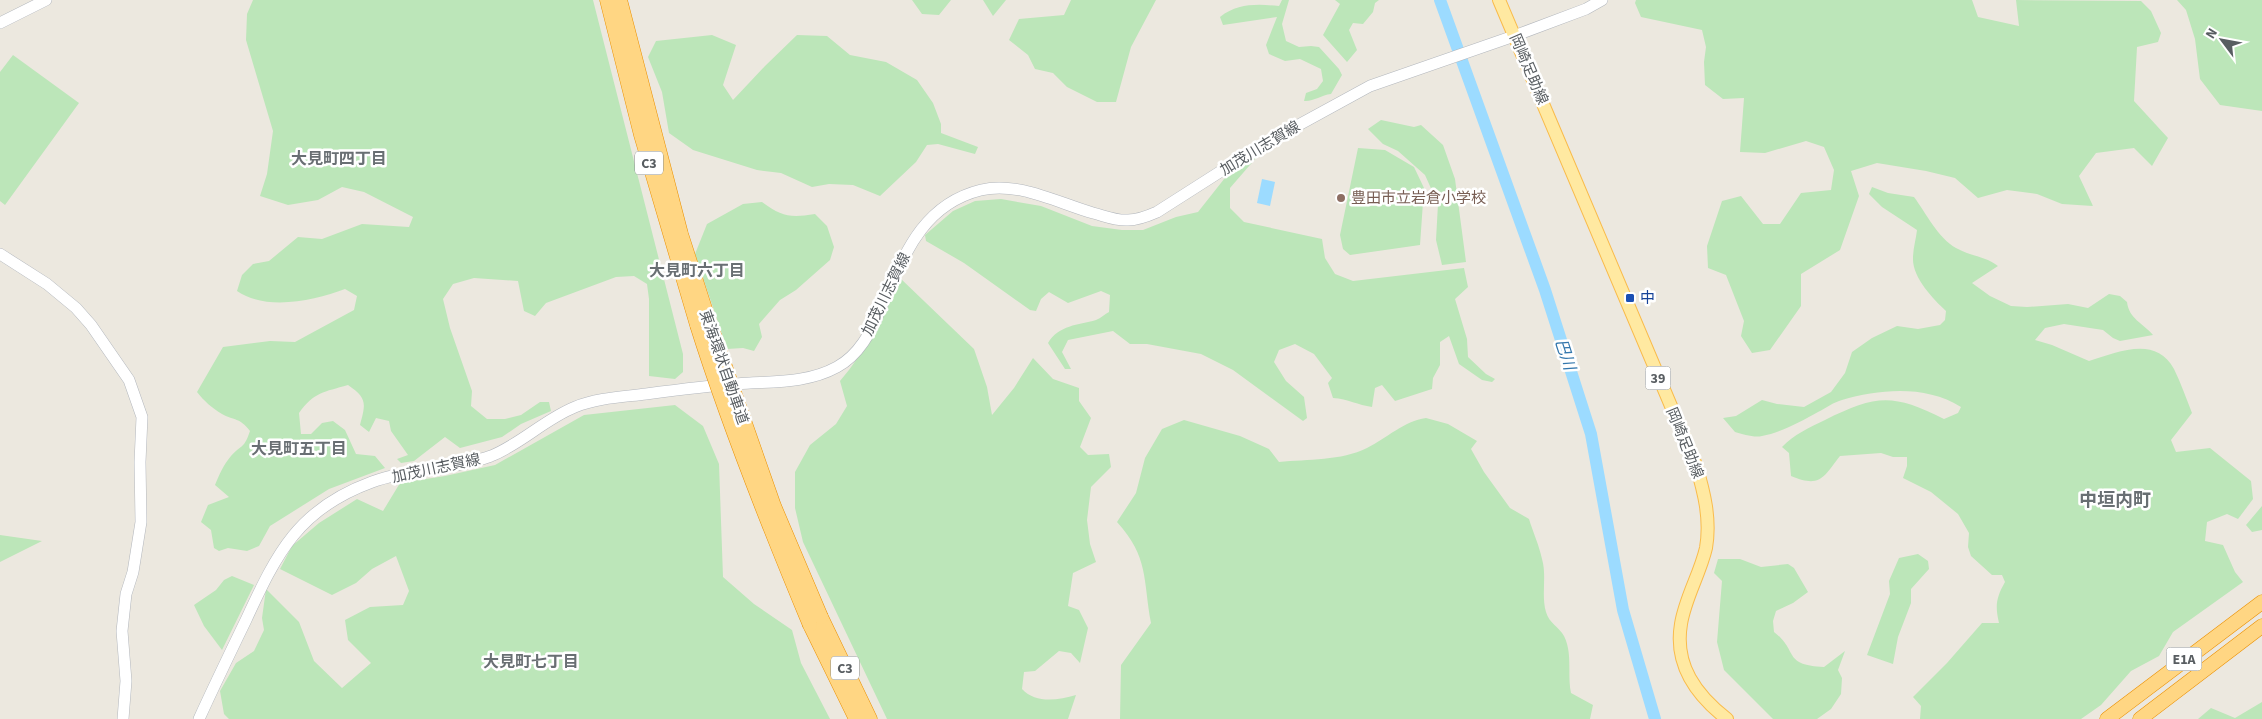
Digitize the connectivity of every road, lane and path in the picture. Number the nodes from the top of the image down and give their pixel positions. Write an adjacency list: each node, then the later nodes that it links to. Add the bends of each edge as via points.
1 (46, 0): 6 (main road)
2 (607, 0): 9 (highway, 東海環状自動車道 / C3, via 641,135)
3 (620, 0): 9 (highway, 東海環状自動車道 / C3)
4 (1499, 0): 7 (main road, 岡崎足助線 / 39)
5 (1602, 0): 7 (main road, 加茂川志賀線)
6 (0, 23)
7 (1514, 36): 15 (main road, 加茂川志賀線, via 1370,86 1339,101 1262,145 1157,212 1140,218 1117,220 1027,192 1000,189 982,190 954,200 928,220 913,239 874,325 861,345 849,360 820,376 597,400 562,414 493,455 374,481 341,496 312,515 282,548); 18 (main road, 岡崎足助線 / 39, via 1698,471 1707,508 1706,548 1681,624 1681,645 1685,666 1695,687 1707,704)
8 (0, 254): 14 (main road, via 47,284 91,324 129,380 142,417 141,522 126,594 122,632 126,681)
9 (702, 320): 11 (highway, 東海環状自動車道 / C3, bridge, via 712,371 778,548)
10 (2262, 602): 13 (highway, E1A)
11 (815, 621): 16 (highway, 東海環状自動車道 / C3); 17 (highway, 東海環状自動車道 / C3)
12 (2262, 626): 19 (highway, E1A)
13 (2108, 718)
14 (123, 719)
15 (199, 719)
16 (856, 719)
17 (870, 719)
18 (1727, 719)
19 (2140, 719)

